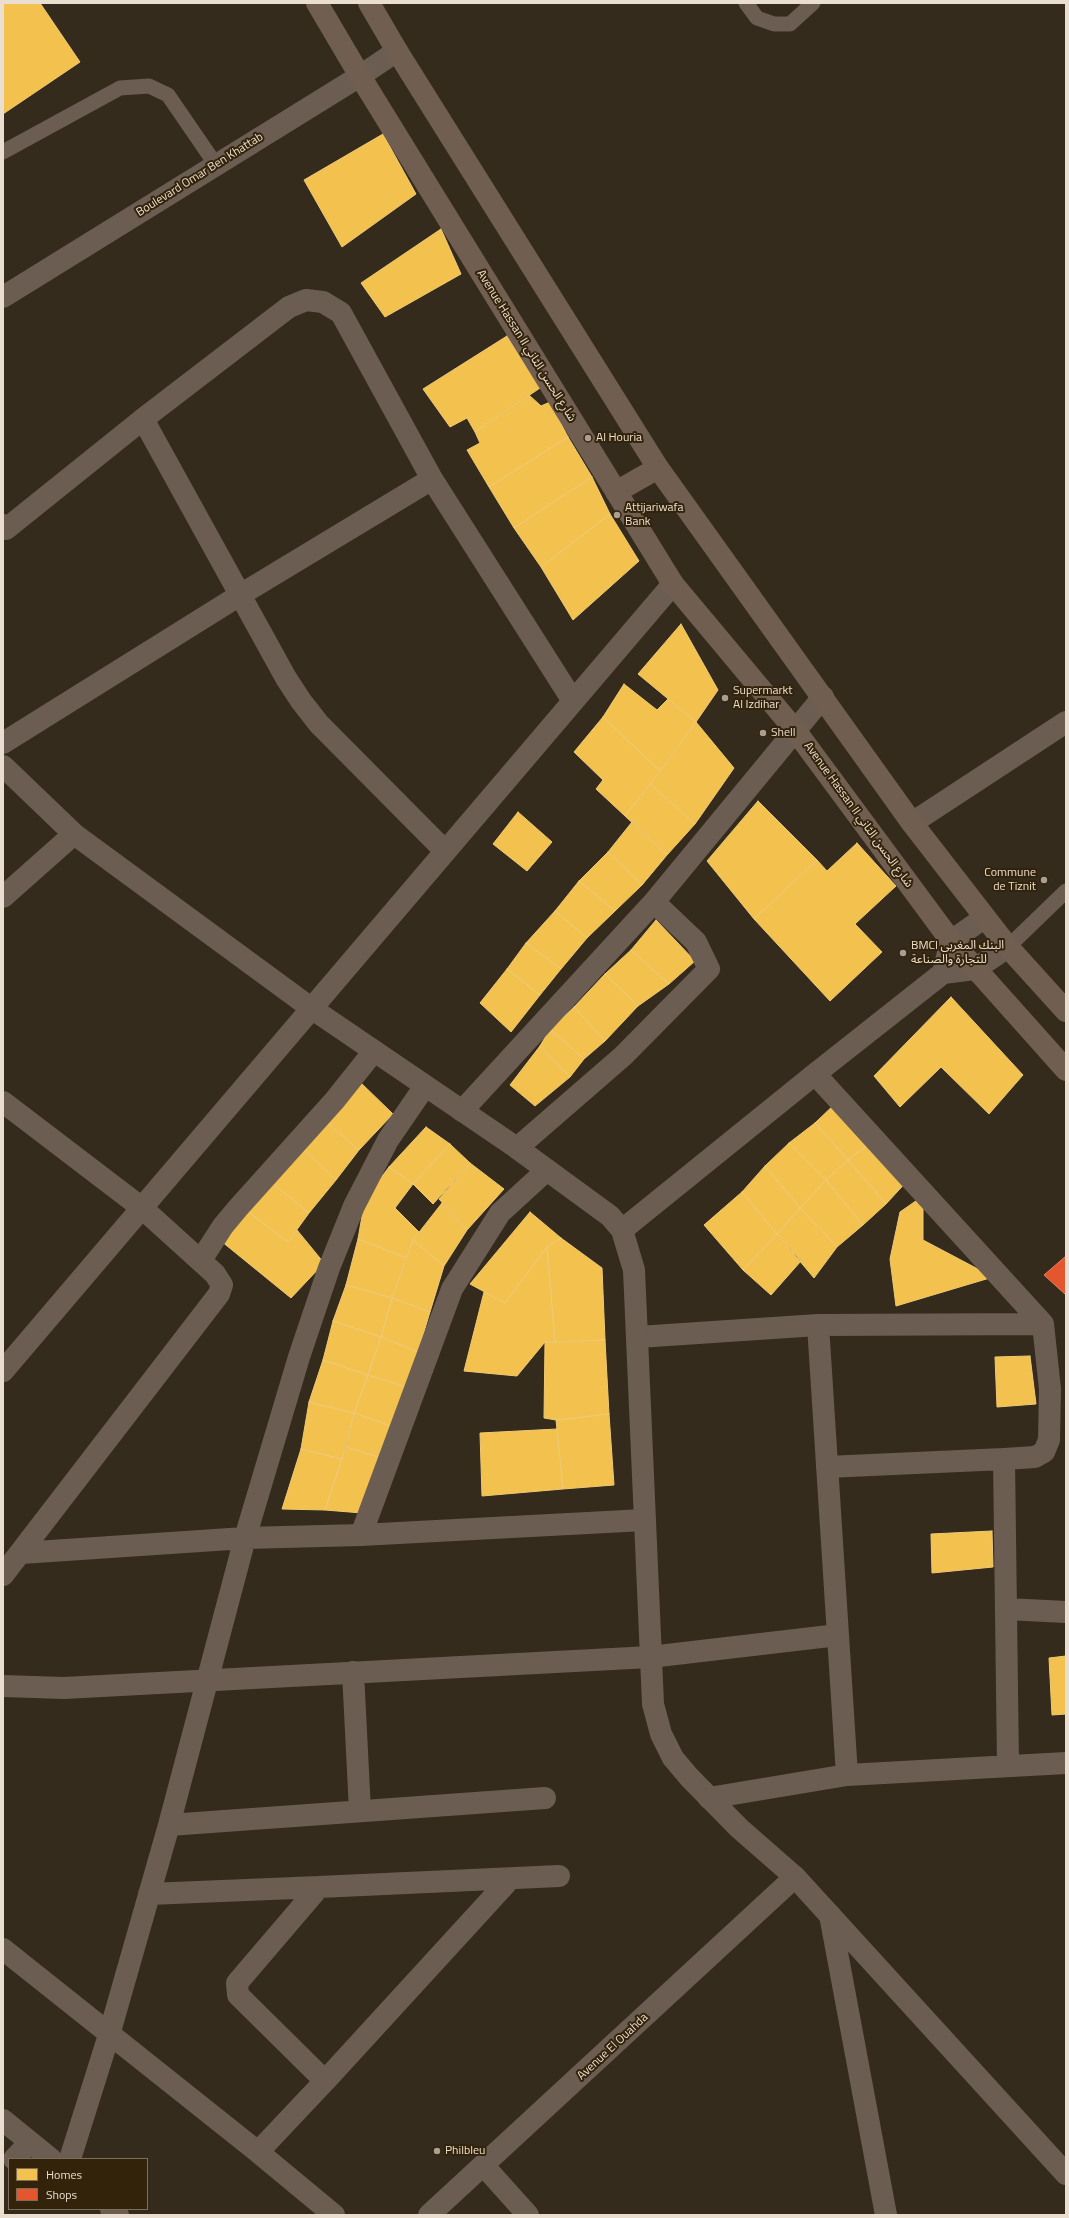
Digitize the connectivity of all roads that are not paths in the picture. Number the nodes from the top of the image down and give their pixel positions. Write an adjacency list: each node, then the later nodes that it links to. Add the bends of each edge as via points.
1 (317, 3): 6 (main road, Avenue Hassan II شارع الحسن الثاني)
2 (369, 3): 5 (main road)
3 (746, 3): 4 (lane, via 757,18 790,24)
4 (813, 3)
5 (397, 51): 6 (street, Boulevard Omar Ben Khattab); 11 (main road)
6 (360, 76): 8 (street, Boulevard Omar Ben Khattab); 13 (main road, Avenue Hassan II شارع الحسن الثاني)
7 (3, 152): 8 (lane, via 120,88 149,86 168,95)
8 (216, 165): 9 (street, Boulevard Omar Ben Khattab)
9 (6, 289)
10 (143, 419): 12 (street, via 289,307 306,300 323,302 341,313); 14 (street); 16 (street)
11 (658, 468): 13 (main road); 17 (main road)
12 (432, 479): 16 (street); 18 (street)
13 (616, 492): 15 (main road, Avenue Hassan II شارع الحسن الثاني)
14 (4, 529)
15 (673, 584): 18 (street); 20 (main road, Avenue Hassan II شارع الحسن الثاني)
16 (240, 595): 21 (street); 25 (street, via 286,678 319,724)
17 (823, 697): 20 (street); 23 (main road)
18 (573, 701): 25 (street)
19 (1066, 722): 23 (street)
20 (796, 730): 28 (street); 30 (main road, Avenue Hassan II شارع الحسن الثاني)
21 (3, 743)
22 (3, 766): 24 (street)
23 (912, 823): 29 (main road)
24 (74, 834): 27 (street); 34 (street)
25 (445, 851): 34 (street)
26 (1066, 892): 31 (lane)
27 (3, 897)
28 (654, 902): 41 (street); 42 (street, via 696,942 709,969 623,1056)
29 (984, 918): 30 (street); 31 (main road)
30 (951, 941): 32 (main road, Avenue Hassan II شارع الحسن الثاني); 33 (street)
31 (1008, 947): 32 (street); 35 (main road)
32 (975, 969): 33 (street); 37 (main road, Avenue Hassan II شارع الحسن الثاني)
33 (943, 973): 38 (street)
34 (311, 1008): 36 (street); 44 (street)
35 (1066, 1011)
36 (374, 1051): 39 (street); 46 (street, via 335,1100 223,1226)
37 (1066, 1070)
38 (815, 1074): 45 (street); 47 (street)
39 (425, 1086): 41 (street); 56 (street, via 388,1140 354,1206 329,1268 299,1357)
40 (3, 1102): 44 (street)
41 (462, 1111): 42 (street)
42 (517, 1148): 43 (street)
43 (547, 1170): 45 (street, via 610,1216); 55 (street, via 500,1213 452,1290)
44 (142, 1208): 46 (street); 50 (street)
45 (622, 1230): 49 (street, via 634,1270)
46 (201, 1260): 57 (street, via 220,1279 222,1285 219,1294)
47 (1043, 1324): 48 (street); 51 (street)
48 (818, 1325): 49 (street); 53 (street)
49 (638, 1337): 54 (street)
50 (3, 1371)
51 (1058, 1440): 52 (street, via 1035,1457)
52 (1004, 1458): 53 (street); 59 (street)
53 (827, 1467): 61 (street)
54 (644, 1520): 55 (street); 62 (street)
55 (361, 1535): 56 (street)
56 (245, 1538): 57 (street); 64 (street)
57 (21, 1552): 58 (street)
58 (3, 1575)
59 (1006, 1609): 60 (street); 67 (street)
60 (1066, 1612)
61 (838, 1635): 62 (street); 68 (street)
62 (650, 1657): 63 (street); 70 (street, via 653,1704 661,1734 674,1758)
63 (353, 1672): 64 (street); 71 (street)
64 (208, 1679): 65 (street, via 64,1688); 72 (street)
65 (3, 1686)
66 (1066, 1763): 67 (street)
67 (1008, 1765): 68 (street)
68 (847, 1775): 70 (street)
69 (545, 1798): 71 (street)
70 (709, 1798): 74 (street)
71 (360, 1811): 72 (street)
72 (169, 1825): 77 (street)
73 (559, 1876): 75 (street)
74 (795, 1877): 78 (street); 88 (street, Avenue El Ouahda)
75 (510, 1879): 76 (street); 81 (street)
76 (319, 1887): 77 (street); 81 (street, via 236,1986 240,1998)
77 (149, 1894): 80 (street)
78 (830, 1914): 89 (street); 93 (street)
79 (3, 1949): 80 (street)
80 (109, 2035): 84 (street); 87 (street)
81 (325, 2081): 84 (street)
82 (3, 2120): 83 (street)
83 (30, 2142): 85 (street); 86 (street)
84 (258, 2152): 90 (street)
85 (15, 2158)
86 (50, 2158)
87 (70, 2158)
88 (484, 2166): 91 (street, Avenue El Ouahda); 92 (street)
89 (1066, 2174)
90 (334, 2215)
91 (429, 2215)
92 (528, 2215)
93 (886, 2215)

